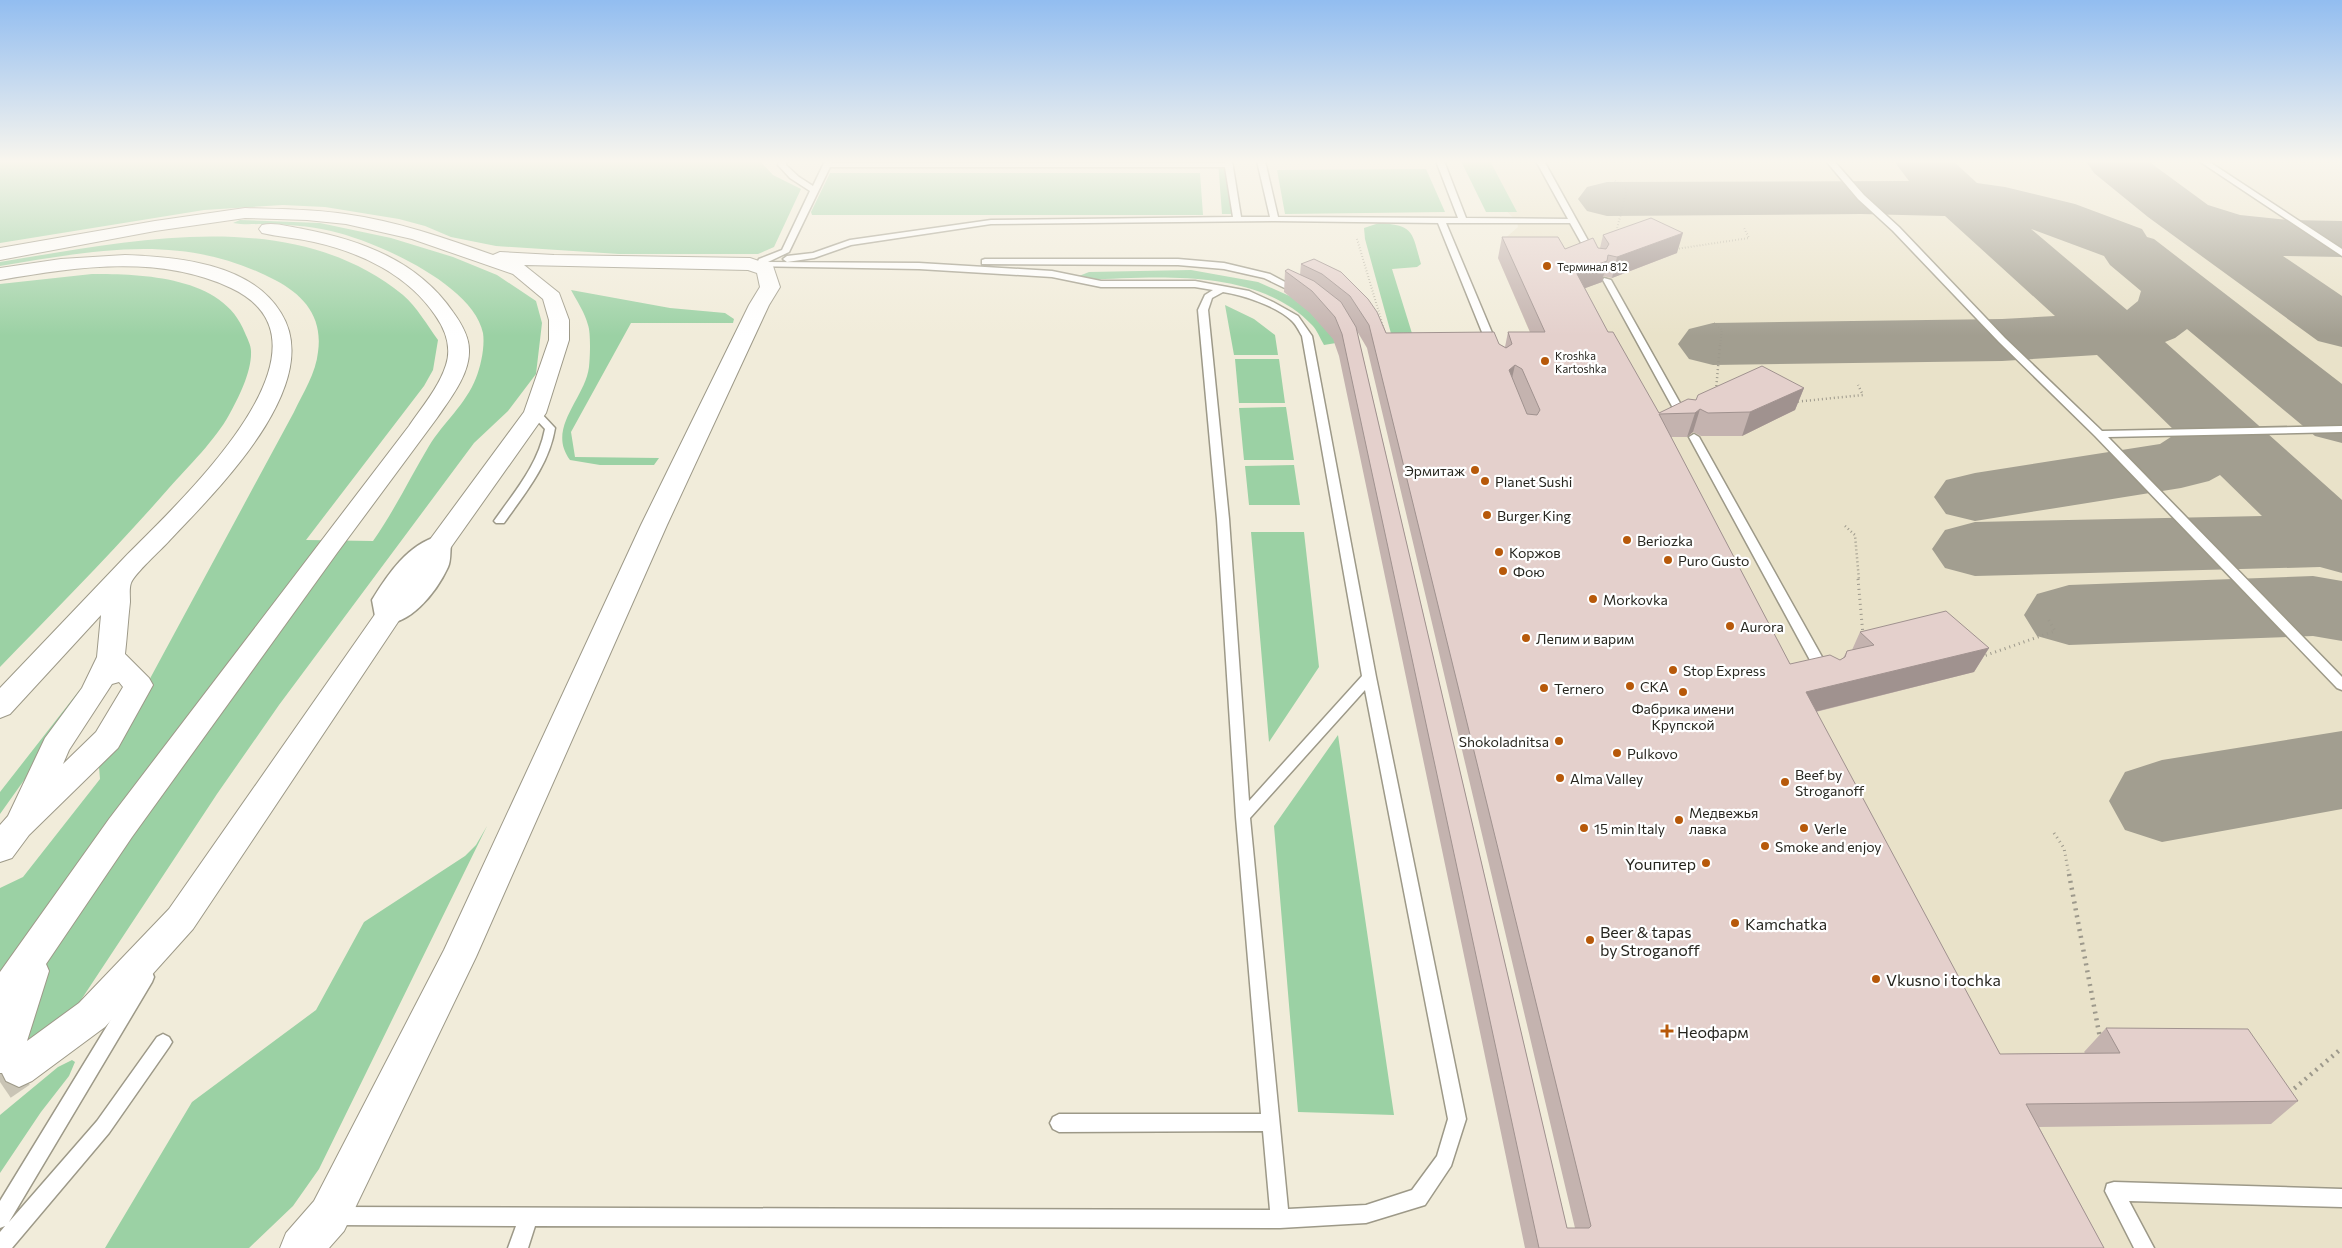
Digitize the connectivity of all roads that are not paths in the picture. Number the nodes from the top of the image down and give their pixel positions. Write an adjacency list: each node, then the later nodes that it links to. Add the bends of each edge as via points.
1 (199, 219): 11 (street)
2 (347, 219): 14 (street, via 417,235)
3 (800, 219): 15 (lane, via 785,252)
4 (1217, 219): 15 (lane, via 991,222 850,244 814,255)
5 (1293, 219): 9 (lane)
6 (1885, 219): 25 (lane)
7 (2291, 219): 12 (lane)
8 (1573, 220): 10 (lane); 16 (lane)
9 (1441, 221): 10 (lane); 21 (lane)
10 (1463, 221)
11 (72, 242): 13 (street); 36 (street, via 185,228 265,229 307,234 348,245 392,264 428,292 456,330 460,356 448,385 379,482 136,807)
12 (2342, 253)
13 (0, 254)
14 (486, 257): 15 (street, via 573,262); 22 (street, via 520,270 552,297 559,320 559,340)
15 (750, 264): 19 (lane, via 919,266 1052,274 1101,284 1195,284); 20 (lane, via 1178,262 1224,266 1267,276); 43 (street, via 766,270 770,287 650,533 458,957)
16 (1598, 266)
17 (0, 274): 28 (street, via 108,262 190,266 233,280 253,292 265,304 282,332 281,368 253,427 188,506)
18 (1608, 280): 23 (lane)
19 (1223, 288): 29 (lane, via 1246,293 1295,318 1308,336); 33 (lane, via 1208,297 1203,310 1223,519)
20 (1308, 296)
21 (1497, 358)
22 (535, 413): 27 (lane, via 550,428 548,441 536,469); 35 (street, via 388,616)
23 (1684, 419)
24 (2342, 429): 25 (lane)
25 (2099, 434): 31 (lane)
26 (1694, 437): 30 (lane)
27 (500, 521)
28 (118, 580): 32 (street); 34 (street, via 111,657 139,685 107,740 19,826)
29 (1369, 677): 33 (lane); 46 (lane, via 1458,1119 1445,1160 1418,1198 1366,1214)
30 (1827, 678)
31 (2342, 685)
32 (0, 707)
33 (1243, 817): 40 (lane)
34 (0, 849)
35 (181, 920): 39 (street, via 92,1015); 45 (lane)
36 (39, 946): 37 (street); 39 (street, via 7,1044)
37 (0, 1001)
38 (163, 1042): 47 (lane, via 103,1127)
39 (9, 1062)
40 (1272, 1122): 41 (lane); 46 (lane)
41 (1059, 1123)
42 (2342, 1198): 50 (lane, via 2114,1191)
43 (329, 1216): 44 (lane); 48 (street)
44 (529, 1217): 46 (lane); 49 (lane)
45 (0, 1219)
46 (1280, 1219)
47 (0, 1247)
48 (302, 1248)
49 (518, 1248)
50 (2144, 1248)

